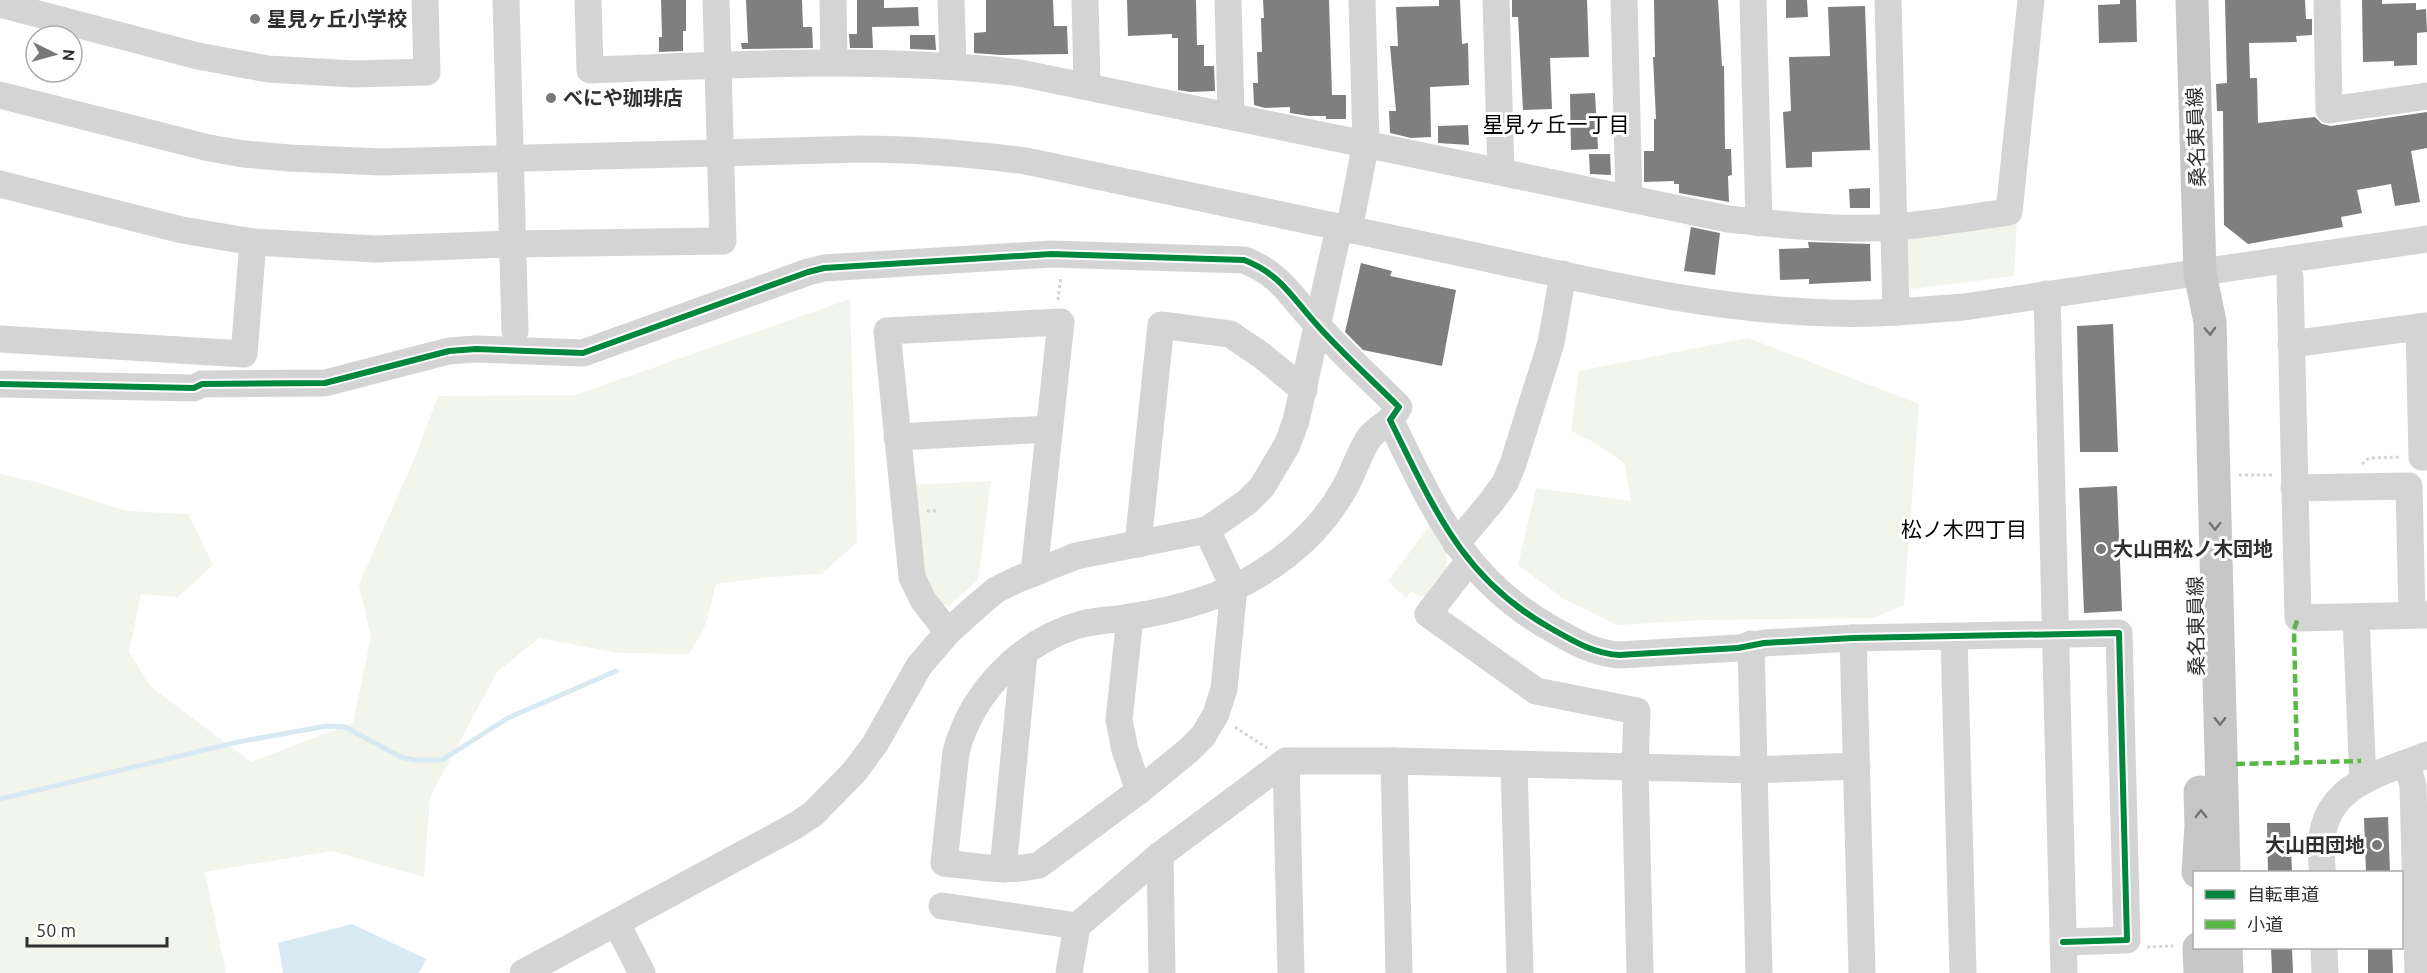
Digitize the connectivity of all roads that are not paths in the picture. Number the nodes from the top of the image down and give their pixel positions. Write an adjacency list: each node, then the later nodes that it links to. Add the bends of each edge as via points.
1 (425, 0): 17 (street, via 427,72 354,74 268,69 226,62)
2 (506, 0): 27 (street)
3 (588, 0): 20 (street, via 590,70)
4 (716, 0): 20 (street)
5 (833, 0): 18 (street)
6 (951, 0): 19 (street)
7 (1085, 0): 21 (street)
8 (1228, 0): 24 (street)
9 (1362, 0): 25 (street)
10 (1496, 0): 28 (street)
11 (1624, 0): 30 (street)
12 (1753, 0): 31 (street)
13 (1888, 0): 32 (street)
14 (2031, 0): 32 (street, via 2009,212)
15 (2192, 0): 37 (main road, 桑名東員線)
16 (2327, 0): 23 (street, via 2330,110)
17 (0, 4)
18 (834, 63): 19 (street); 20 (street)
19 (953, 65): 21 (street)
20 (717, 66): 26 (street)
21 (1087, 85): 24 (street)
22 (0, 95): 27 (street, via 244,154 370,161)
23 (2427, 96)
24 (1231, 115): 25 (street)
25 (1366, 143): 28 (street); 33 (street)
26 (720, 153): 27 (street); 33 (street, via 919,149 983,155); 36 (street, via 723,241)
27 (510, 159): 36 (street)
28 (1500, 172): 30 (street)
29 (0, 184): 35 (street, via 182,230)
30 (1629, 199): 31 (street)
31 (1759, 223): 32 (street, via 1816,228)
32 (1894, 227): 41 (street)
33 (1344, 229): 38 (street); 42 (street)
34 (2427, 239): 37 (street)
35 (253, 242): 36 (street, via 375,249); 45 (street, via 244,354)
36 (512, 244): 44 (street)
37 (2200, 273): 40 (street); 79 (main road, 桑名東員線, one-way to 37, via 2201,826 2187,321); 80 (main road, 桑名東員線, one-way to 80, via 2210,322)
38 (1563, 274): 41 (street, via 1705,302 1830,314); 56 (street, via 1551,343 1513,464)
39 (2290, 278): 46 (street)
40 (2047, 294): 41 (street, via 1964,307); 63 (street)
41 (1896, 312)
42 (1317, 325): 47 (street, via 1274,276 1244,260 1051,254 824,268 583,352 449,351 316,384 202,384 194,388); 48 (street); 49 (street, via 1399,407)
43 (2423, 327): 46 (street); 52 (street, via 2422,457)
44 (514, 332)
45 (0, 339)
46 (2291, 344): 53 (street)
47 (0, 384)
48 (1304, 390): 54 (street, via 1287,445 1262,487); 55 (street, via 1230,334 1161,325)
49 (1390, 420): 56 (street, via 1433,506); 58 (street, via 1370,436 1346,486 1315,531 1278,562)
50 (1048, 429): 51 (street); 51 (street, via 1061,322 886,331); 57 (street)
51 (897, 437): 62 (street, via 912,577 923,600)
52 (2427, 457)
53 (2294, 481): 59 (street, via 2409,486); 61 (street, via 2298,618)
54 (1206, 530): 55 (street); 58 (street)
55 (1138, 544): 57 (street, via 1076,556)
56 (1462, 553): 66 (street, via 1504,597 1582,646 1603,653 1738,648); 73 (street, via 1420,608 1536,691 1637,711)
57 (1034, 573): 62 (street, via 996,590)
58 (1234, 588): 60 (street, via 1213,598); 76 (street, via 1224,688 1216,714 1203,736)
59 (2420, 615): 61 (street)
60 (1130, 617): 67 (street, via 1080,625); 76 (street, via 1119,720)
61 (2356, 617): 75 (street)
62 (948, 632): 83 (street, via 920,666 855,771 813,814)
63 (2055, 634): 64 (street); 85 (street); 85 (street, via 2119,633 2127,940)
64 (1954, 637): 65 (street); 99 (street)
65 (1853, 638): 66 (street); 72 (street)
66 (1751, 644): 74 (street)
67 (1024, 654): 78 (street); 78 (street, via 1002,671 980,697 960,736 944,863)
68 (2417, 759): 75 (street); 104 (street, via 2414,786)
69 (1286, 761): 70 (street); 77 (street); 93 (street)
70 (1394, 761): 71 (street); 94 (street)
71 (1514, 765): 73 (street); 95 (street)
72 (1857, 766): 74 (street); 98 (street)
73 (1635, 768): 74 (street); 96 (street)
74 (1754, 770): 97 (street)
75 (2363, 781): 81 (street, via 2338,798 2326,820)
76 (1140, 791): 78 (street, via 1039,865)
77 (1160, 855): 84 (street); 92 (street)
78 (1002, 869)
79 (2198, 871)
80 (2224, 871)
81 (2322, 871)
82 (942, 906): 84 (street)
83 (617, 924): 89 (street); 90 (street)
84 (1077, 926): 91 (street)
85 (2063, 942): 100 (street)
86 (2191, 947): 101 (main road)
87 (2226, 949): 102 (main road)
88 (2324, 949): 103 (street)
89 (524, 973)
90 (642, 973)
91 (1069, 973)
92 (1162, 973)
93 (1291, 973)
94 (1399, 973)
95 (1520, 973)
96 (1640, 973)
97 (1759, 973)
98 (1862, 973)
99 (1963, 973)
100 (2064, 973)
101 (2200, 973)
102 (2227, 973)
103 (2325, 973)
104 (2418, 973)

